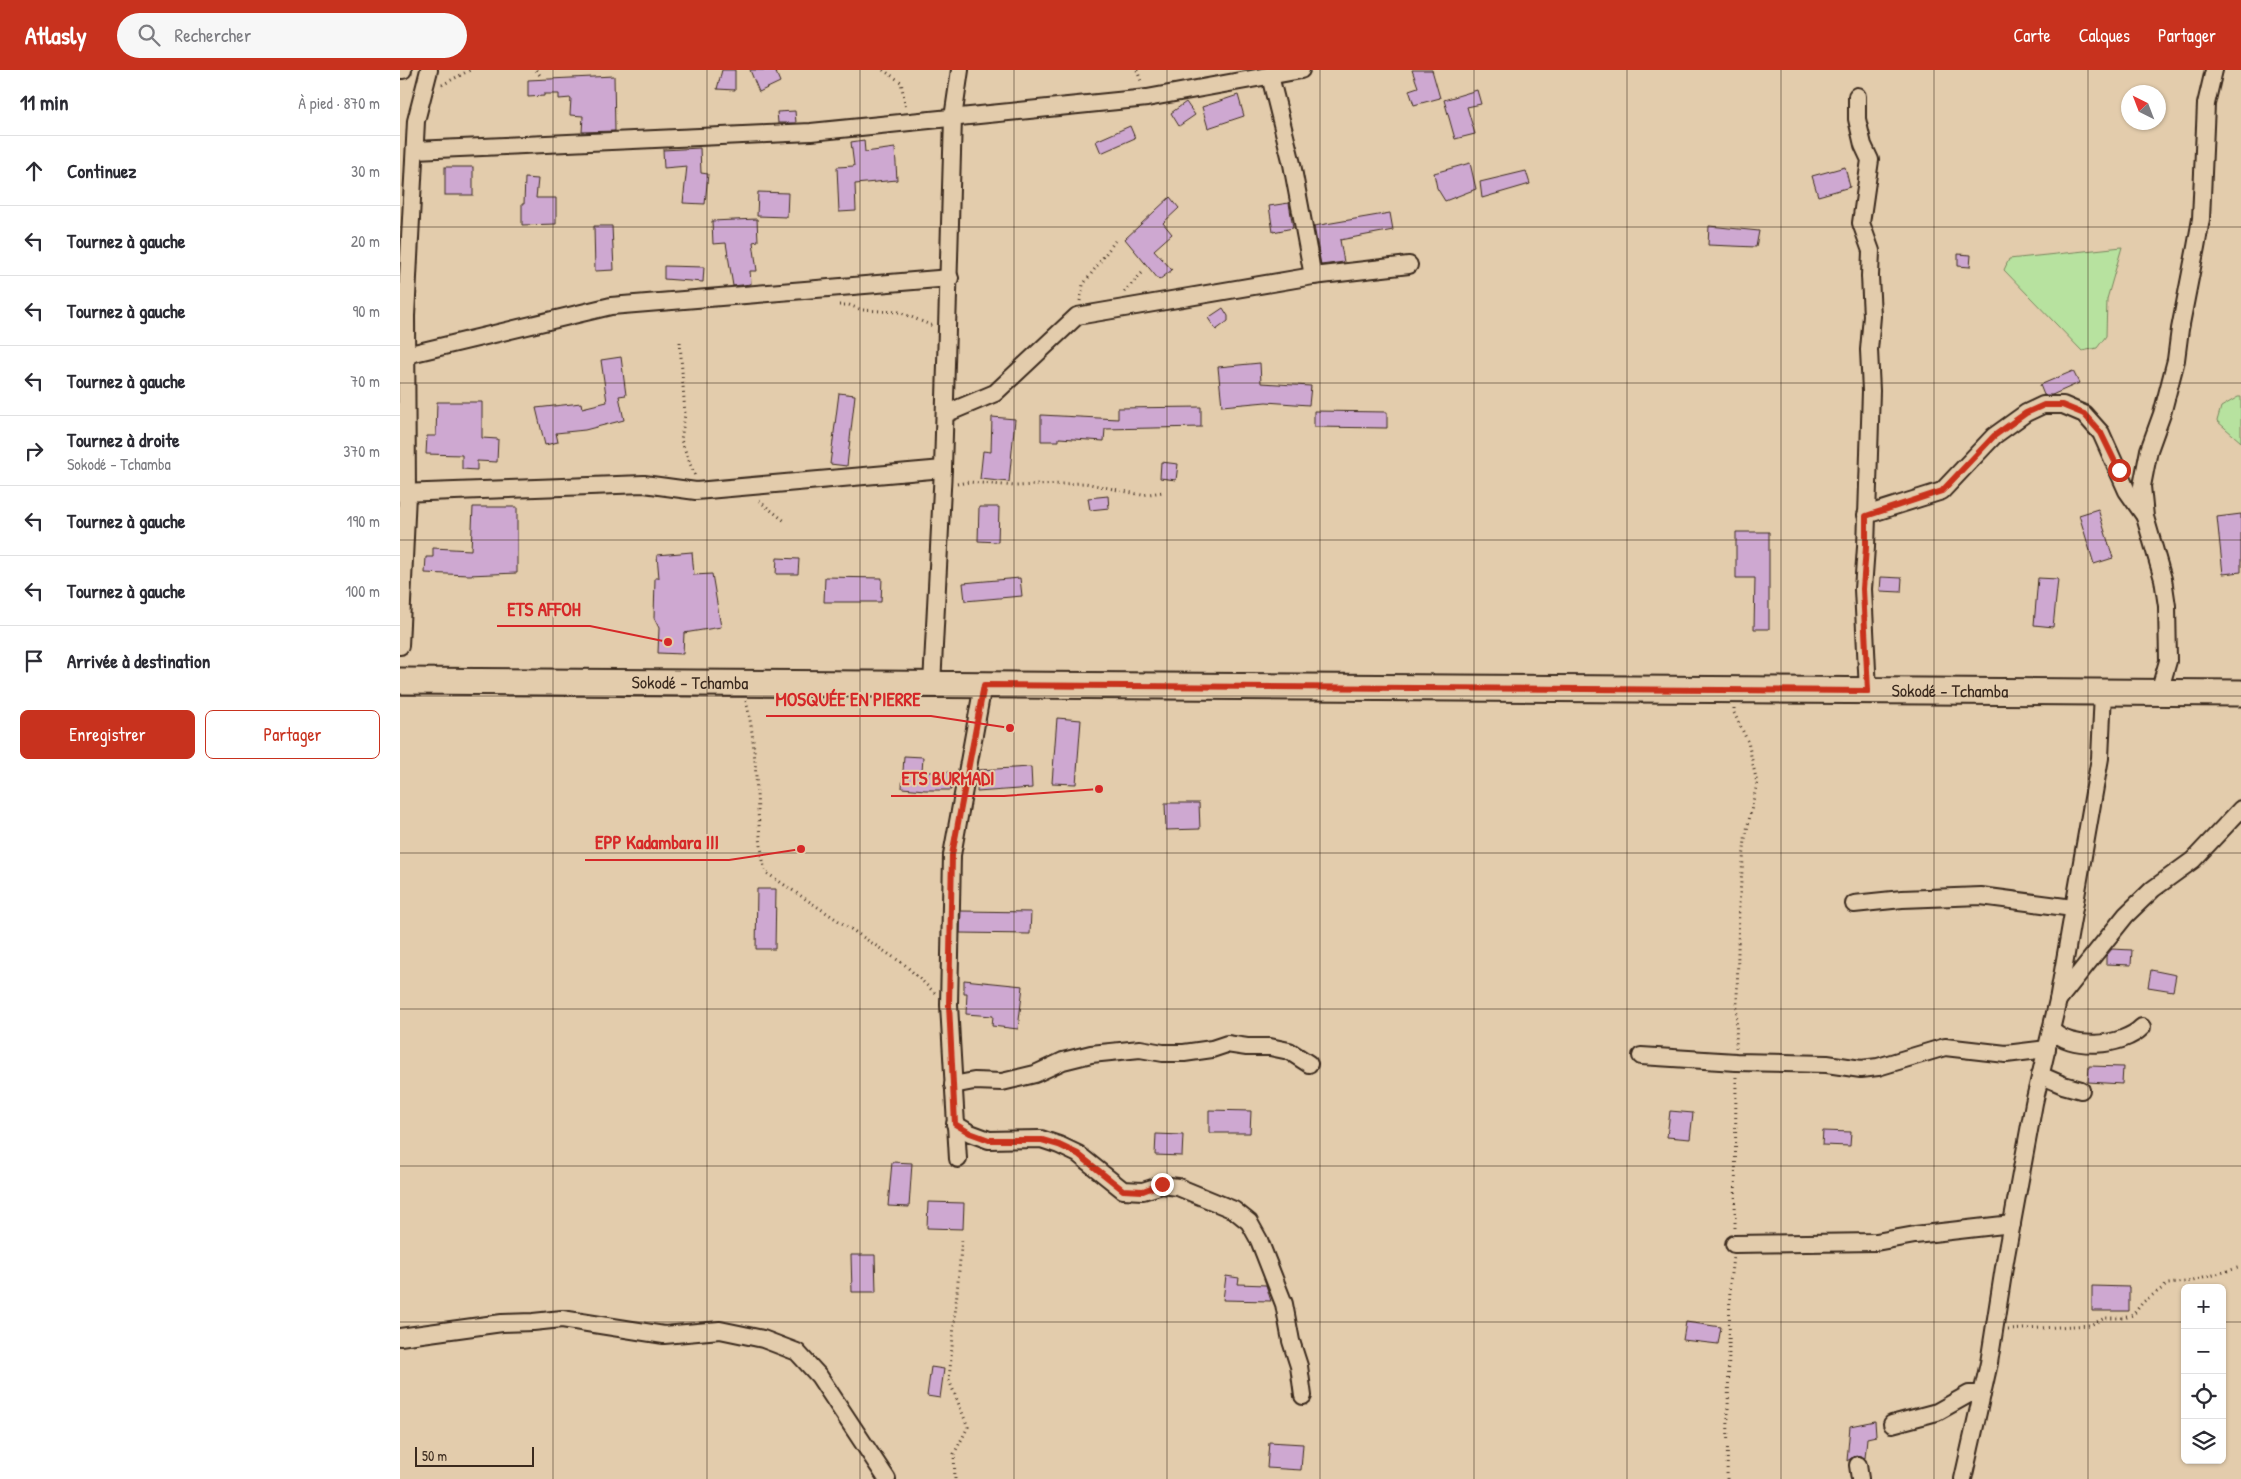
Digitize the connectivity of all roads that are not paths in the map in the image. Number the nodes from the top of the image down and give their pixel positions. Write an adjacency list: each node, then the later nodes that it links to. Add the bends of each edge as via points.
1 (429, 70): 8 (street, via 416,121)
2 (960, 70): 7 (street)
3 (1301, 70): 5 (street)
4 (2214, 70): 18 (street, via 2206,104 2201,219 2176,360 2149,450 2142,486)
5 (1270, 76): 7 (street, via 1147,98); 10 (street, via 1292,164)
6 (1857, 96): 17 (street, via 1857,119 1870,160 1861,223 1871,251 1871,391)
7 (953, 118): 8 (street, via 811,132); 11 (street)
8 (415, 150): 12 (street)
9 (1409, 265): 10 (street)
10 (1313, 276): 14 (street, via 1077,316 995,393)
11 (950, 278): 13 (street, via 611,306); 14 (street)
12 (403, 316): 13 (street)
13 (406, 356): 16 (street)
14 (945, 414): 15 (street)
15 (943, 469): 16 (street, via 696,491 644,484); 21 (street)
16 (404, 494): 19 (street)
17 (1866, 516): 18 (street, via 1942,491 1972,457 2008,425 2044,405 2062,405 2084,414 2101,433 2127,491); 23 (street, via 1863,589)
18 (2145, 517): 25 (street, via 2167,606 2168,661)
19 (400, 646)
20 (400, 681): 21 (main road, Sokodé - Tchamba)
21 (932, 685): 22 (main road, Sokodé - Tchamba)
22 (984, 685): 23 (main road, Sokodé - Tchamba); 37 (street, via 952,855 949,1005)
23 (1868, 691): 24 (main road, Sokodé - Tchamba)
24 (2103, 692): 25 (main road, Sokodé - Tchamba); 29 (street, via 2100,758)
25 (2159, 692): 26 (main road, Sokodé - Tchamba)
26 (2241, 693)
27 (2241, 809): 30 (street, via 2192,860 2126,914)
28 (1854, 904): 29 (street, via 1980,896)
29 (2073, 908): 30 (street)
30 (2058, 1000): 32 (street)
31 (2142, 1027): 32 (street, via 2127,1038 2104,1043 2067,1040 2058,1037)
32 (2051, 1029): 33 (street)
33 (2047, 1049): 34 (street, via 2006,1054 1945,1047 1861,1069 1827,1064); 36 (street)
34 (1641, 1056)
35 (1309, 1064): 37 (street, via 1289,1051 1270,1047 1227,1044 1212,1050 1184,1053 1140,1049 1091,1054 1002,1082 974,1081)
36 (2040, 1075): 38 (street); 41 (street)
37 (953, 1085): 39 (street)
38 (2081, 1090)
39 (955, 1124): 40 (street); 45 (street, via 989,1140 1042,1140 1059,1145 1078,1154 1123,1190 1143,1191 1162,1184 1178,1186 1242,1216 1259,1240 1284,1304)
40 (958, 1159)
41 (2012, 1224): 42 (street, via 1876,1242); 44 (street)
42 (1734, 1244)
43 (400, 1337): 47 (street, via 502,1323 562,1319 664,1335 720,1330 763,1339 797,1352 819,1376)
44 (1982, 1394): 46 (street, via 1969,1394 1937,1412); 48 (street)
45 (1303, 1396)
46 (1892, 1424)
47 (887, 1479)
48 (1963, 1479)

